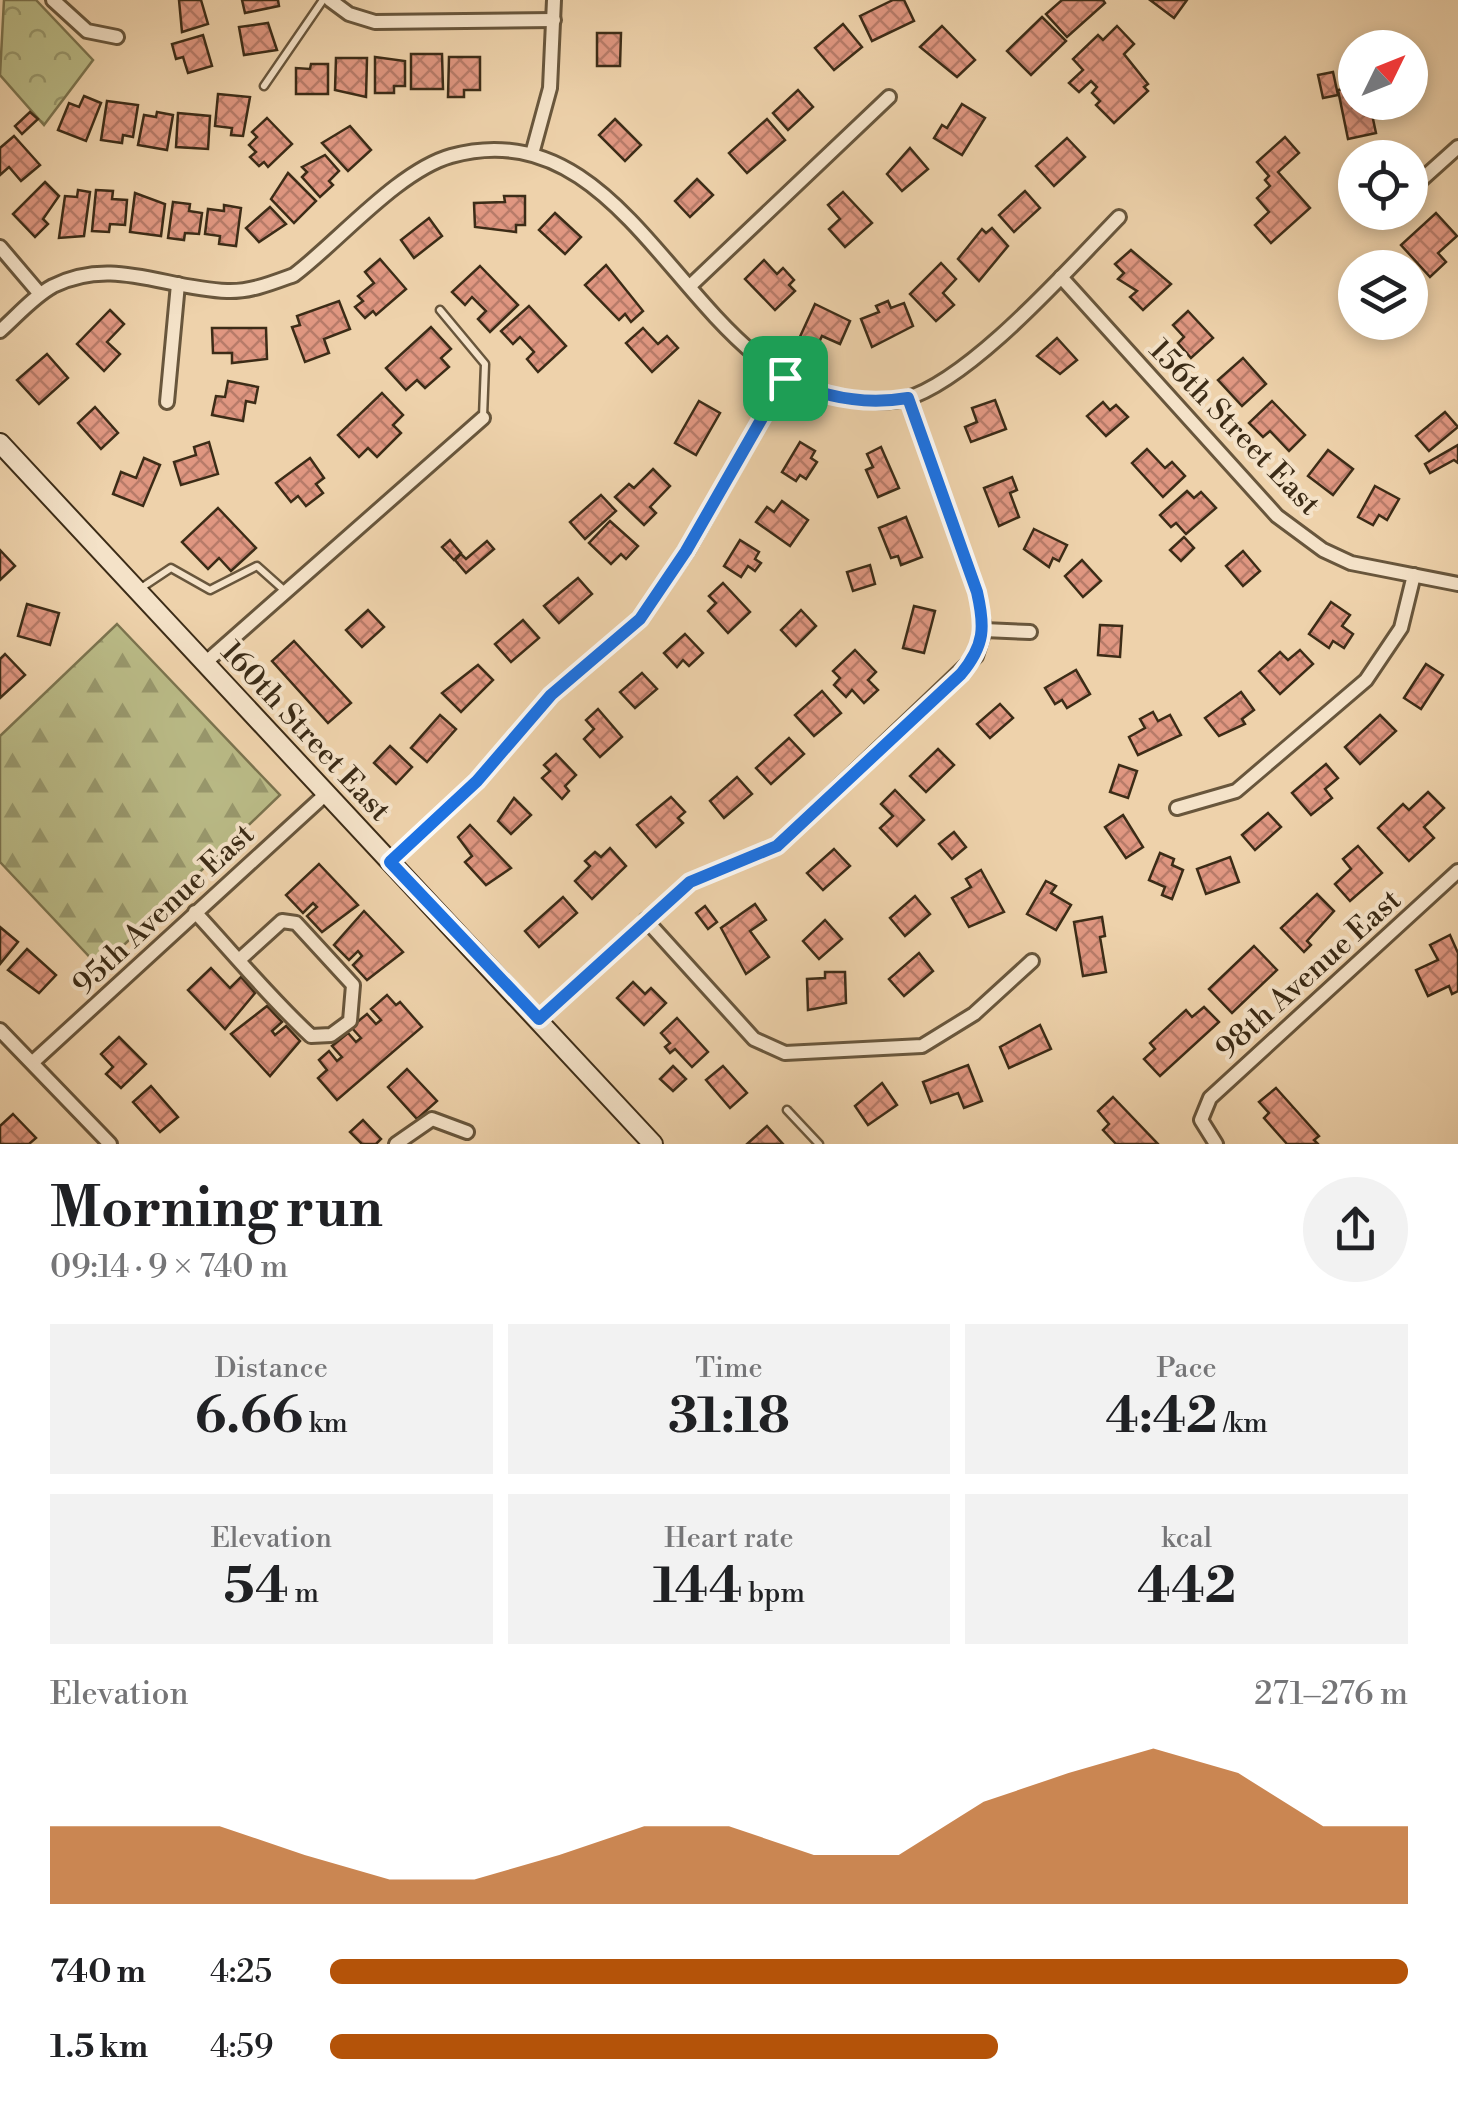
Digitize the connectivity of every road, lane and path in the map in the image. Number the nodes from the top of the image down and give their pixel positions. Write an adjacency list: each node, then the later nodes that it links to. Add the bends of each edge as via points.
1 (52, 0): 5 (street, via 87,31)
2 (327, 0): 4 (street, via 375,22); 6 (lane)
3 (554, 0): 4 (street)
4 (554, 20): 9 (street, via 550,88)
5 (117, 37)
6 (264, 86)
7 (888, 97): 15 (street)
8 (1458, 147): 10 (street)
9 (532, 154): 14 (street, via 447,157 282,279 247,290); 15 (street, via 601,191)
10 (1428, 174)
11 (1119, 217): 13 (street)
12 (0, 247): 16 (street)
13 (1061, 276): 20 (street, via 978,354); 24 (street, 156th Street East, via 1277,516 1351,563)
14 (178, 284): 16 (street, via 114,271 74,278); 21 (street)
15 (690, 286): 19 (street)
16 (40, 294): 18 (street)
17 (440, 310): 22 (lane, via 484,364)
18 (0, 332)
19 (785, 378): 20 (street, via 838,398); 33 (street, via 640,619 551,695 477,781)
20 (908, 398): 28 (street, via 977,592)
21 (167, 402)
22 (483, 418): 27 (street)
23 (0, 444): 26 (main road, 160th Street East)
24 (1414, 575): 25 (street, 156th Street East); 32 (street, via 1401,628 1366,680 1236,791)
25 (1458, 584)
26 (137, 591): 27 (lane, via 171,568 210,590 258,566); 30 (main road, 160th Street East)
27 (285, 592): 30 (street)
28 (984, 630): 29 (street); 36 (street, via 961,674 777,846 690,882)
29 (1030, 632)
30 (205, 663): 31 (main road, 160th Street East)
31 (327, 793): 33 (main road, 160th Street East); 35 (street, 95th Avenue East)
32 (1178, 808)
33 (390, 862): 39 (main road, 160th Street East)
34 (1458, 871): 48 (street, 98th Avenue East, via 1210,1098 1201,1120)
35 (195, 912): 37 (street); 41 (street, 95th Avenue East)
36 (646, 920): 38 (street, via 754,1038 784,1053 922,1046 974,1014); 39 (street)
37 (239, 960): 37 (street, via 311,1036 331,1035 350,1021 353,985 296,923 282,921)
38 (1032, 961)
39 (539, 1019): 46 (main road, 160th Street East)
40 (0, 1030): 41 (street)
41 (33, 1062): 44 (street)
42 (788, 1110): 47 (lane)
43 (467, 1132): 45 (street, via 432,1120)
44 (110, 1144)
45 (396, 1144)
46 (653, 1144)
47 (819, 1144)
48 (1216, 1144)

